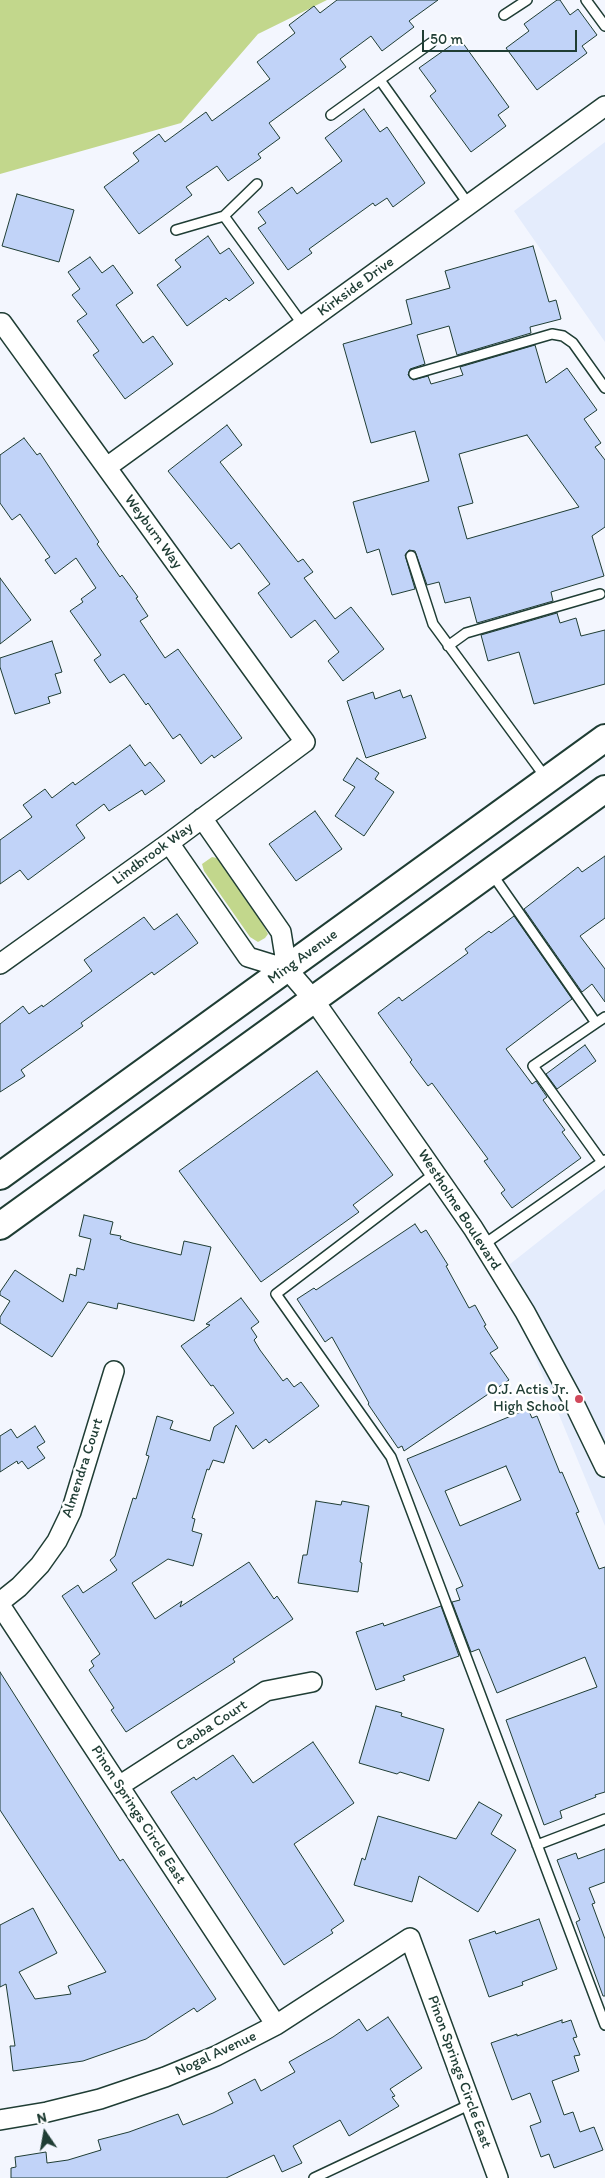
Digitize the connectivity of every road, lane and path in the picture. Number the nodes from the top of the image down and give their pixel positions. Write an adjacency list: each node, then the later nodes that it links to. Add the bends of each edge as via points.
1 (527, 0): 3 (lane)
2 (586, 0): 4 (lane)
3 (504, 15)
4 (605, 26)
5 (431, 43): 6 (lane)
6 (380, 80): 8 (lane); 10 (lane)
7 (605, 106): 10 (street, Kirkside Drive)
8 (330, 115)
9 (257, 184): 11 (lane)
10 (468, 205): 14 (street, Kirkside Drive)
11 (224, 216): 12 (lane); 14 (lane)
12 (176, 230)
13 (1, 323): 17 (street, Weyburn Way)
14 (303, 325): 17 (street, Kirkside Drive)
15 (414, 374): 16 (lane, via 552,334 573,343)
16 (605, 388)
17 (106, 468): 22 (street, Weyburn Way)
18 (411, 556): 20 (lane, via 433,624)
19 (600, 594): 20 (lane, via 466,633)
20 (448, 646): 23 (lane)
21 (605, 738): 23 (main road, Ming Avenue)
22 (305, 742): 25 (street, Lindbrook Way)
23 (548, 780): 29 (main road, Ming Avenue)
24 (605, 789): 27 (main road)
25 (202, 818): 26 (street, Lindbrook Way); 29 (street, via 281,932)
26 (169, 843): 28 (street, Lindbrook Way); 29 (street, via 248,957)
27 (490, 871): 30 (main road); 32 (lane)
28 (0, 964)
29 (286, 969): 30 (street, Westholme Boulevard); 35 (main road, Ming Avenue)
30 (313, 999): 34 (street, Westholme Boulevard); 36 (main road)
31 (605, 1017): 32 (lane)
32 (596, 1023): 33 (lane, via 533,1066)
33 (603, 1161): 37 (lane)
34 (435, 1173): 37 (street, Westholme Boulevard); 44 (lane, via 276,1294 390,1457)
35 (0, 1176)
36 (0, 1226)
37 (483, 1245): 39 (street, Westholme Boulevard, via 525,1312)
38 (114, 1371): 40 (street, Almendra Court, via 72,1512 40,1566)
39 (605, 1467)
40 (0, 1603): 42 (street, Pinon Springs Circle East)
41 (312, 1682): 42 (street, Caoba Court, via 266,1691)
42 (119, 1786): 46 (street, Pinon Springs Circle East)
43 (605, 1819): 44 (lane)
44 (537, 1845): 47 (lane)
45 (410, 1938): 46 (street, Nogal Avenue); 48 (street, Pinon Springs Circle East)
46 (276, 2024): 49 (street, Nogal Avenue, via 216,2056 165,2077 100,2099)
47 (605, 2025)
48 (471, 2104): 50 (lane); 51 (street, Pinon Springs Circle East)
49 (0, 2120)
50 (314, 2178)
51 (498, 2178)

